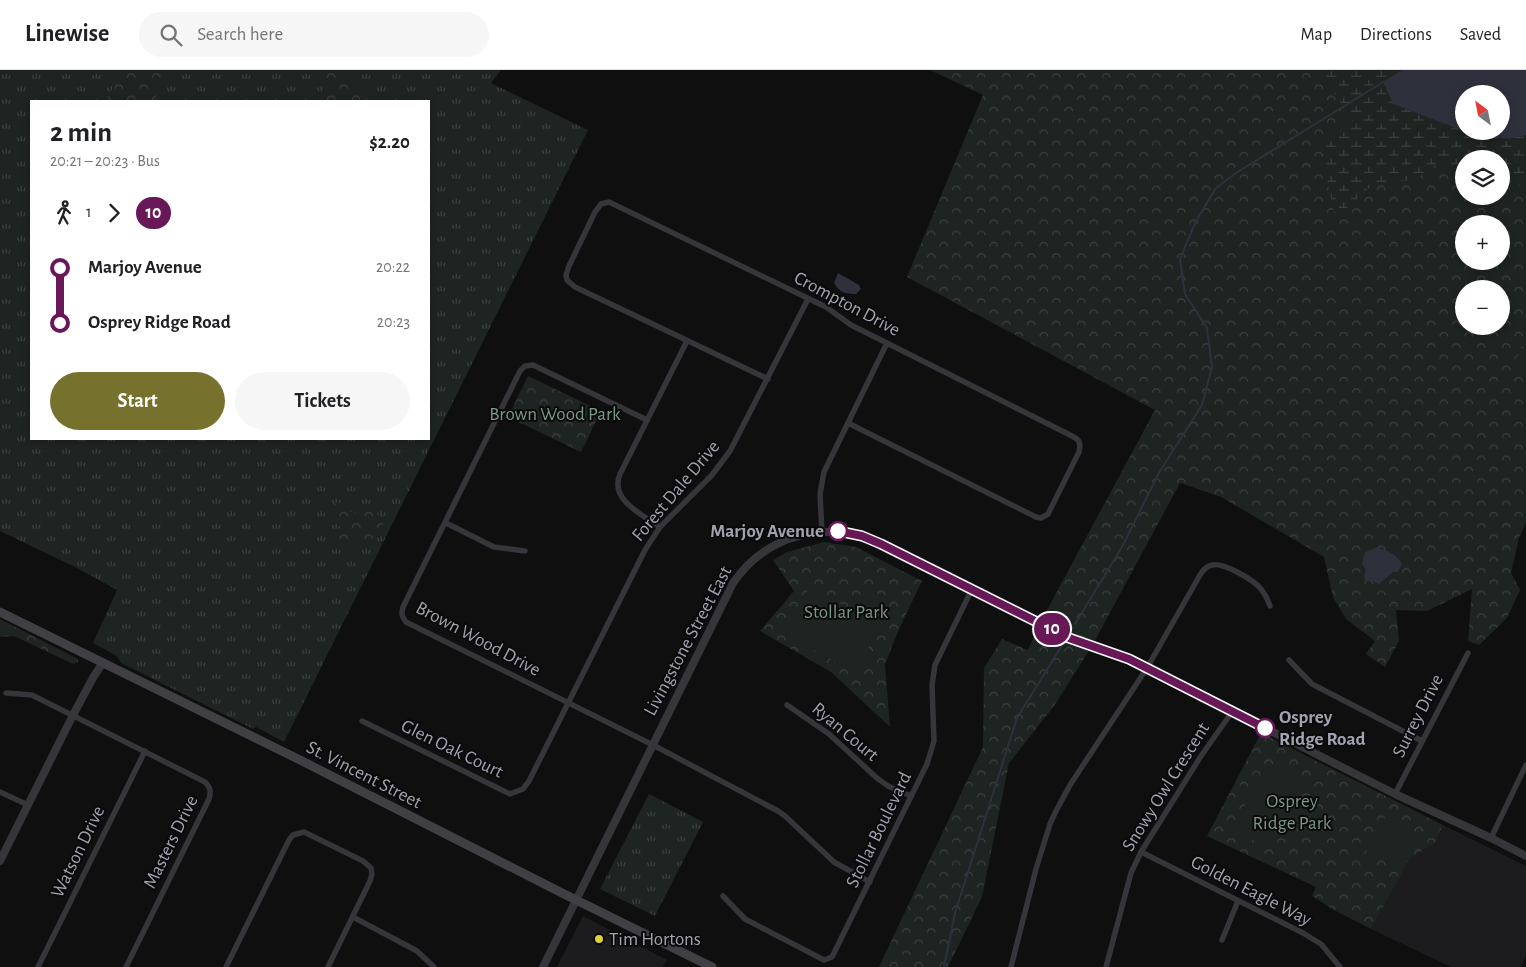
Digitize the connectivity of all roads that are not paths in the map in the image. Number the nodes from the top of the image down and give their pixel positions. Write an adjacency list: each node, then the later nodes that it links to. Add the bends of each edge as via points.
1 (808, 299): 2 (street, Crompton Drive, via 609,202 601,204 569,266 567,280 575,287); 3 (street, Crompton Drive); 4 (street, Forest Dale Drive)
2 (687, 341): 4 (street, Crompton Drive); 5 (street)
3 (887, 343): 6 (street); 6 (street, Crompton Drive, via 1078,439 1079,452 1046,517 1041,518)
4 (768, 379): 8 (street, Forest Dale Drive, via 726,456 712,475)
5 (647, 420): 7 (street, Brown Wood Drive, via 533,365 525,366); 8 (street, via 617,484 621,498)
6 (848, 423): 9 (street, via 821,484)
7 (446, 523): 10 (street, via 494,547); 19 (street, Brown Wood Drive, via 403,607 403,618)
8 (660, 527): 19 (street, Forest Dale Drive, via 637,563)
9 (822, 532): 11 (street, Livingstone Street East, via 842,532 872,540); 25 (street, Livingstone Street East, via 793,537 774,546 740,573)
10 (524, 551)
11 (972, 589): 17 (street, Livingstone Street East, via 1069,638); 30 (street, Stollar Boulevard, via 936,665 932,685 934,741)
12 (1270, 606): 17 (street, via 1261,589 1249,579 1222,566 1209,565 1200,575)
13 (0, 612): 16 (main road, St. Vincent Street)
14 (1468, 653): 24 (street, Surrey Drive)
15 (1289, 660): 24 (street, via 1312,684)
16 (102, 664): 22 (street); 38 (main road, St. Vincent Street, via 294,757)
17 (1147, 668): 21 (street, Livingstone Street East); 49 (street, via 1065,794 1050,824)
18 (6, 693): 22 (street, Masters Drive, via 32,695)
19 (568, 702): 23 (street, Glen Oak Court, via 529,780 523,789 510,794); 25 (street, Brown Wood Drive)
20 (787, 705): 30 (street, Ryan Court, via 829,734 878,779)
21 (1232, 712): 29 (street, Livingstone Street East); 33 (street, Snowy Owl Crescent)
22 (74, 715): 26 (street, Masters Drive); 31 (street)
23 (362, 721)
24 (1422, 741): 29 (street, Surrey Drive)
25 (652, 745): 36 (street, Brown Wood Drive, via 778,811 834,862); 38 (street, Livingstone Street East)
26 (145, 751): 42 (street, Watson Drive); 43 (street, Masters Drive, via 205,782 211,794)
27 (1526, 765): 32 (street)
28 (0, 792): 31 (street)
29 (1395, 794): 32 (street, Livingstone Street East)
30 (911, 796): 36 (street, Stollar Boulevard)
31 (28, 805): 35 (street)
32 (1491, 838): 34 (street, Livingstone Street East)
33 (1141, 852): 39 (street, Golden Eagle Way); 50 (street, Snowy Owl Crescent, via 1131,873)
34 (1526, 856)
35 (0, 861)
36 (870, 882): 37 (street, Stollar Boulevard, via 835,953 828,960 745,920)
37 (723, 896)
38 (576, 901): 47 (street, Livingstone Street East); 48 (main road, St. Vincent Street)
39 (1238, 901): 41 (street); 51 (street, Golden Eagle Way, via 1315,940)
40 (353, 917): 44 (street, via 370,881 371,868 363,861 298,832 289,840); 45 (street); 46 (street, via 417,951)
41 (1222, 940)
42 (38, 967)
43 (126, 967)
44 (226, 967)
45 (328, 967)
46 (434, 967)
47 (543, 967)
48 (712, 967)
49 (1011, 967)
50 (1106, 967)
51 (1340, 967)

